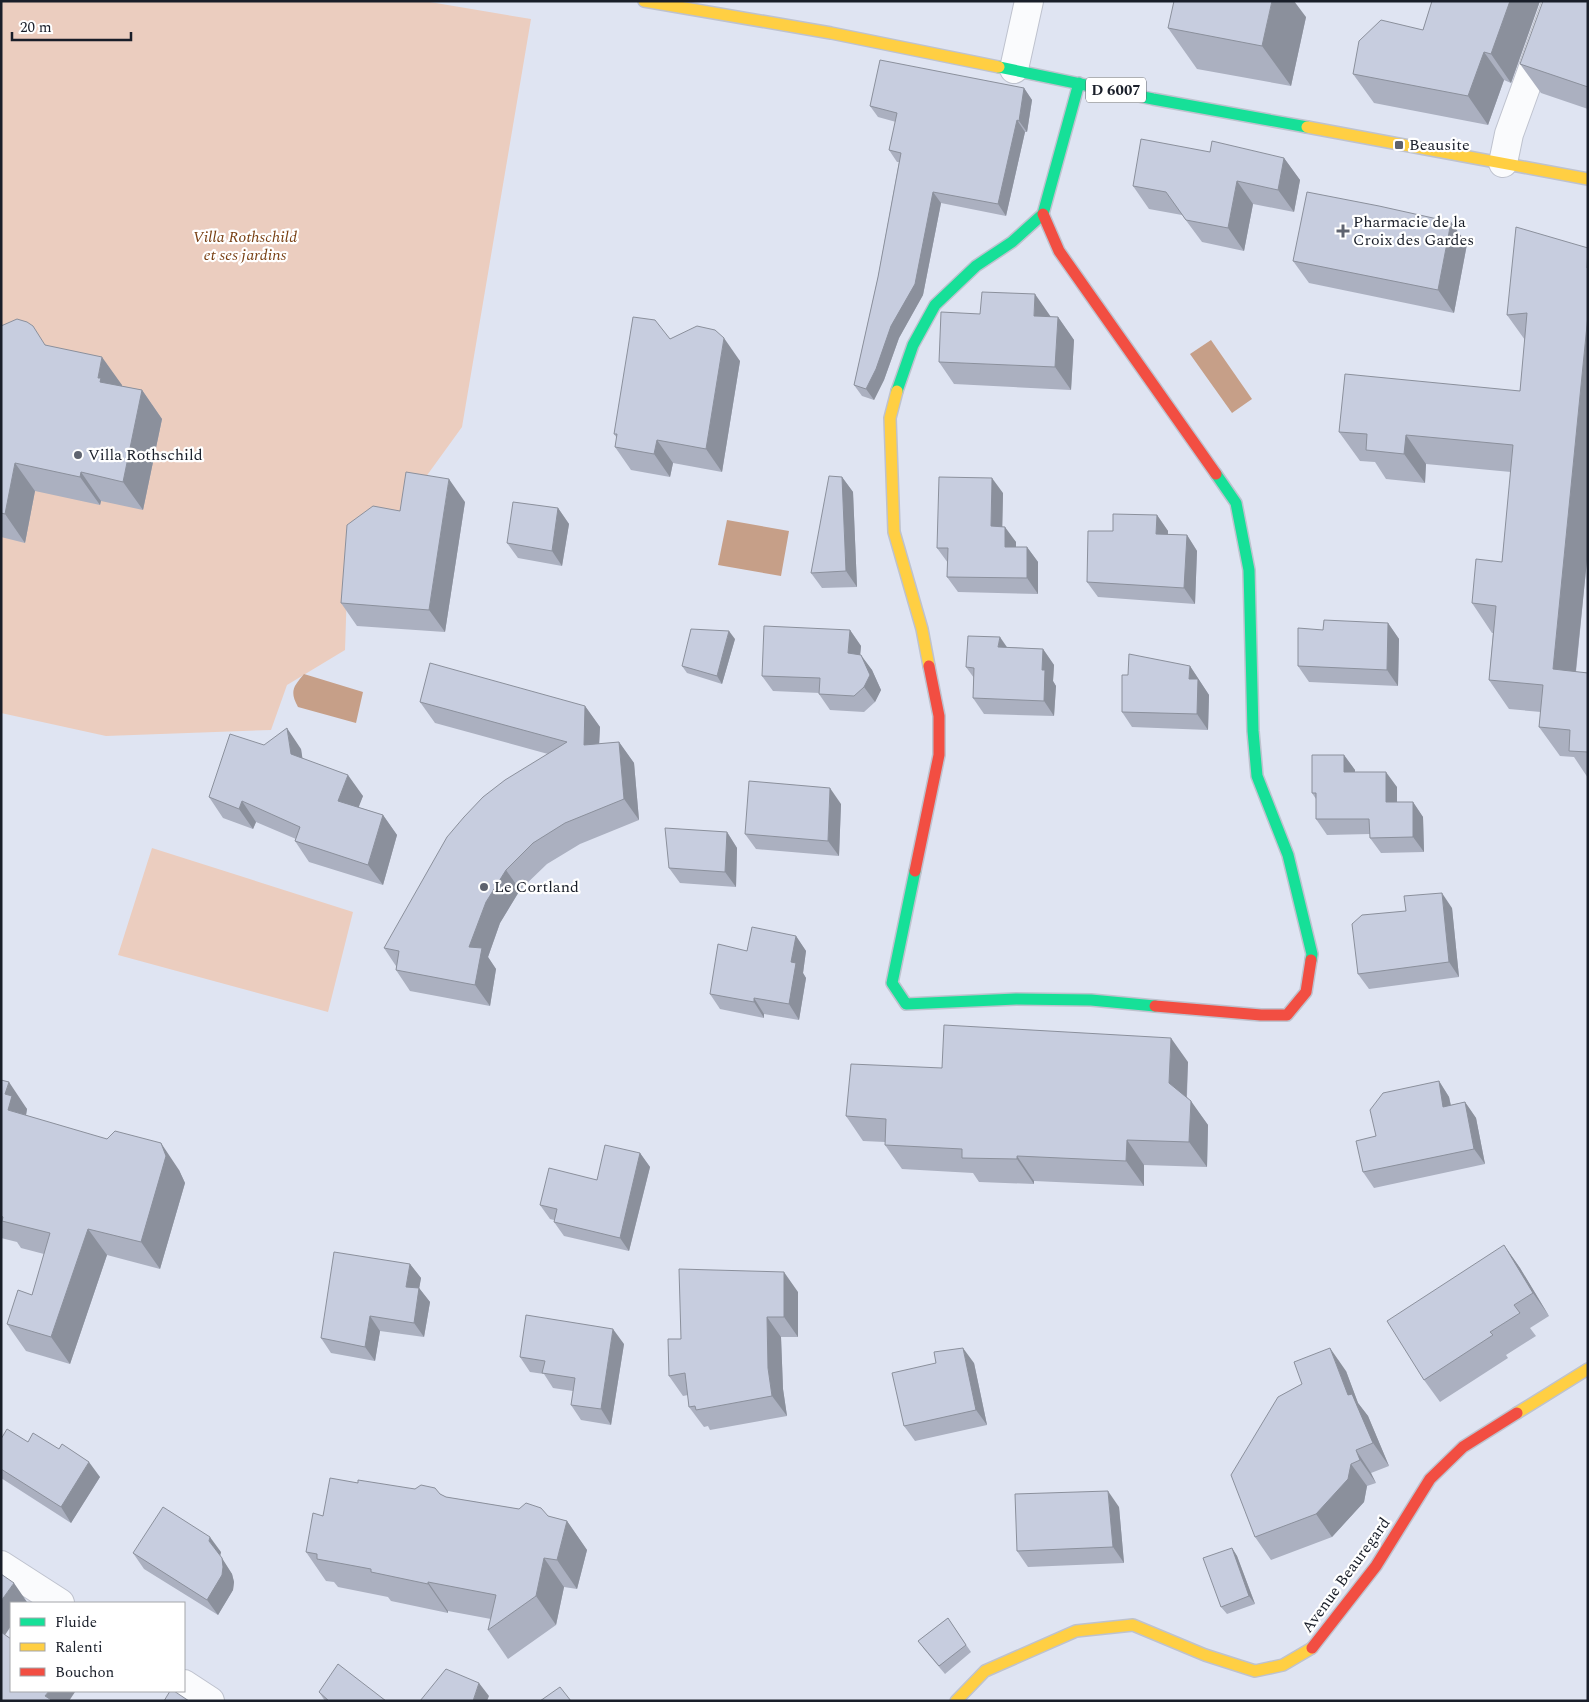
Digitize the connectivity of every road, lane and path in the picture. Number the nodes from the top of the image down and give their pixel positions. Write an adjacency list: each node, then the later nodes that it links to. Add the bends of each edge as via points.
1 (644, 1): 4 (street, D 6007)
2 (1029, 1): 4 (street)
3 (1557, 1): 6 (street, via 1510,134)
4 (1014, 69): 5 (street, D 6007)
5 (1079, 83): 6 (street, D 6007); 8 (street)
6 (1503, 163): 7 (street, D 6007)
7 (1588, 179)
8 (1043, 214): 8 (street, via 1012,242 976,266 935,305 913,345 890,418 894,532 922,629 939,716 939,755 892,983 906,1004 1016,999 1091,1000 1287,1015 1306,992 1312,954 1288,855 1257,776 1249,570 1236,502 1059,251)
9 (1588, 1369): 14 (street, Avenue Beauregard, via 1464,1447 1430,1479 1376,1566 1314,1646 1282,1665 1255,1671 1205,1655 1133,1625 1076,1631 984,1671)
10 (1, 1565): 11 (street)
11 (58, 1602)
12 (185, 1685): 13 (street)
13 (210, 1701)
14 (956, 1701)

